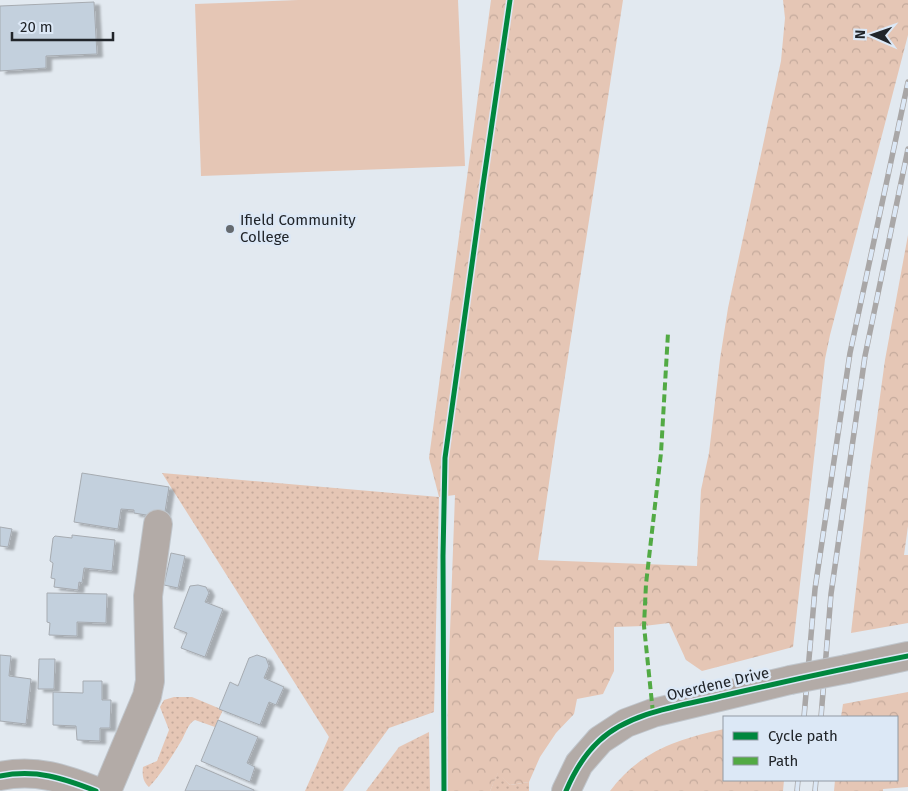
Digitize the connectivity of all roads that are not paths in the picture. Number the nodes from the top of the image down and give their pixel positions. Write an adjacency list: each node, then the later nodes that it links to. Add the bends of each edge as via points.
1 (158, 524): 5 (street, via 148,596 150,681 147,696)
2 (908, 656): 6 (street, Overdene Drive, bridge, via 653,712 626,723 600,740 579,764)
3 (0, 776): 4 (street, via 38,774 62,778)
4 (96, 791)
5 (107, 791)
6 (566, 791)

